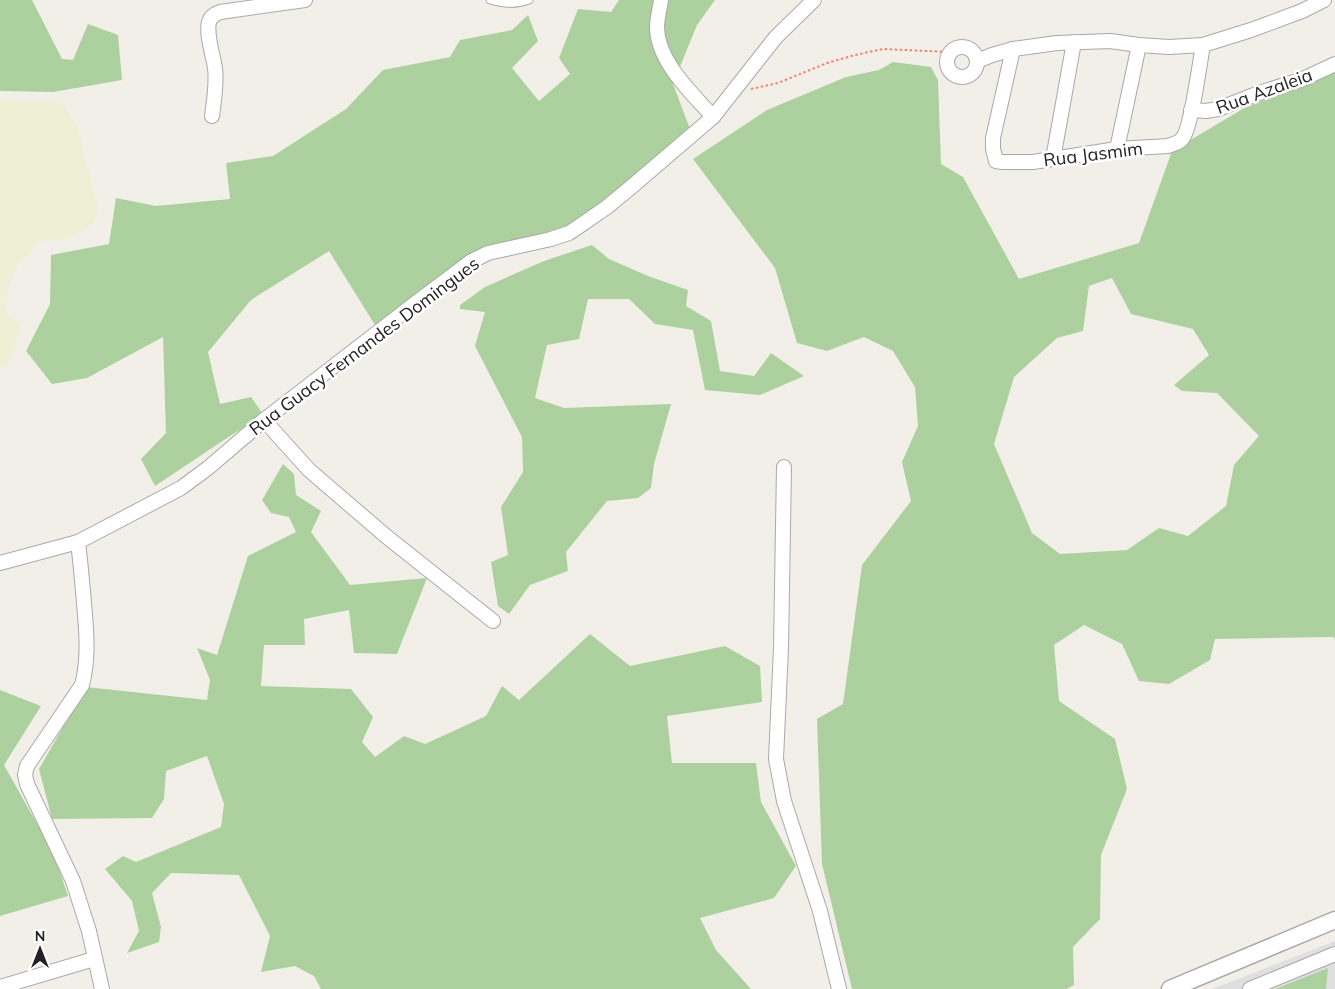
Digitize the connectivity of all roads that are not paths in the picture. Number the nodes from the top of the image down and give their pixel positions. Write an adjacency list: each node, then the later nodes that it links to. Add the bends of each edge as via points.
1 (305, 0): 14 (street, via 214,14 209,24 216,71)
2 (490, 0): 3 (lane, via 511,4)
3 (529, 0)
4 (661, 0): 15 (street, via 656,26 665,59)
5 (814, 0): 15 (street, Rua Guacy Fernandes Domingues, via 776,37)
6 (1324, 0): 9 (street, via 1251,30)
7 (1074, 42): 8 (street, via 1110,41); 10 (street); 17 (street)
8 (1139, 45): 9 (street); 16 (street)
9 (1203, 45): 13 (street)
10 (1013, 49): 11 (street); 17 (street, Rua Jasmim, via 993,138 996,161)
11 (977, 60): 11 (street, via 974,72 963,78 952,74 946,64 950,52 960,47 971,50)
12 (1335, 64): 13 (street, Rua Azaleia, via 1218,109)
13 (1191, 110): 16 (street, Rua Jasmim, via 1186,133 1175,144)
14 (212, 116)
15 (713, 117): 18 (street, Rua Guacy Fernandes Domingues, via 578,228 551,240 488,253 470,262)
16 (1117, 149): 17 (street, Rua Jasmim)
17 (1053, 159)
18 (264, 420): 20 (street, Rua Guacy Fernandes Domingues, via 181,488); 22 (street, via 309,470)
19 (784, 467): 28 (street, via 776,759 784,800 820,911)
20 (78, 542): 21 (street, Rua Guacy Fernandes Domingues); 25 (street, via 87,639 82,685 24,775 73,881)
21 (0, 563)
22 (493, 621)
23 (1335, 920): 29 (street)
24 (1335, 954): 30 (street)
25 (94, 959): 26 (street); 27 (street)
26 (0, 987)
27 (102, 989)
28 (839, 989)
29 (1170, 989)
30 (1250, 989)

